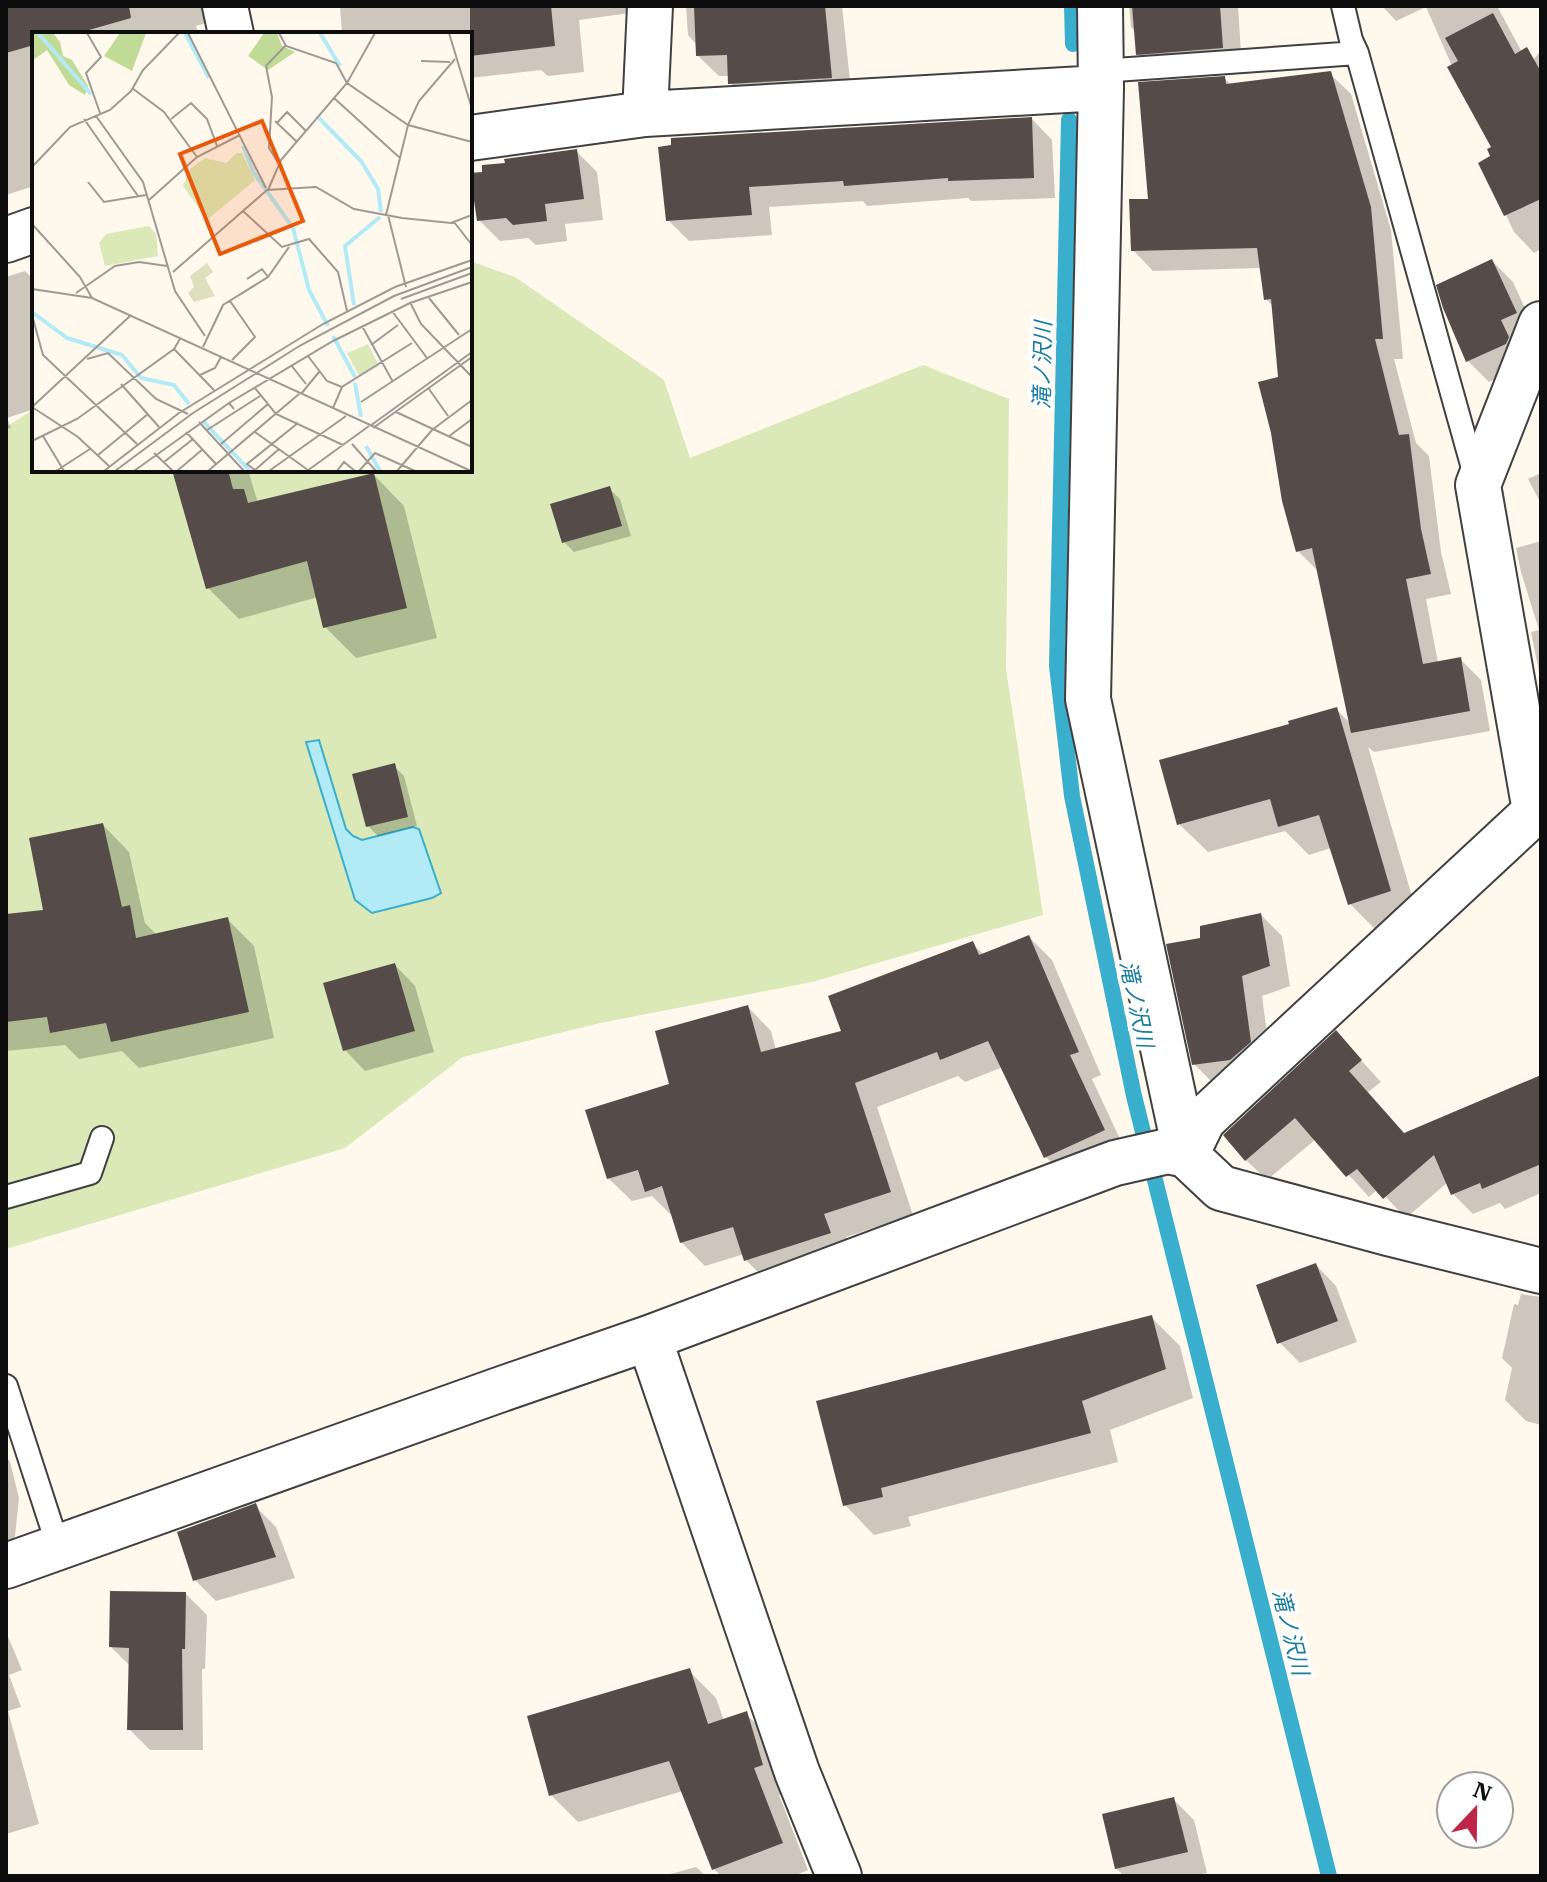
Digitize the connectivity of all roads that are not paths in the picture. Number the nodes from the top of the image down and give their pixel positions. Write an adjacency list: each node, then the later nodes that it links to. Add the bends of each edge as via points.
1 (225, 6): 5 (street)
2 (650, 6): 8 (street)
3 (1100, 6): 7 (street)
4 (1343, 6): 6 (lane)
5 (231, 32)
6 (1357, 53): 7 (lane); 13 (lane)
7 (1101, 79): 8 (street); 16 (street, via 1088,699)
8 (645, 114): 9 (street)
9 (472, 138)
10 (32, 231): 11 (street)
11 (6, 240)
12 (1541, 324): 13 (street)
13 (1478, 485): 14 (street)
14 (1539, 814): 16 (street, via 1203,1120)
15 (102, 1138): 17 (lane, via 90,1173)
16 (1177, 1153): 18 (street, via 1221,1188); 19 (street, via 1115,1163)
17 (6, 1197)
18 (1541, 1271)
19 (649, 1338): 21 (street); 23 (street, via 797,1772)
20 (6, 1386): 21 (lane)
21 (58, 1546): 22 (street)
22 (6, 1566)
23 (839, 1876)

